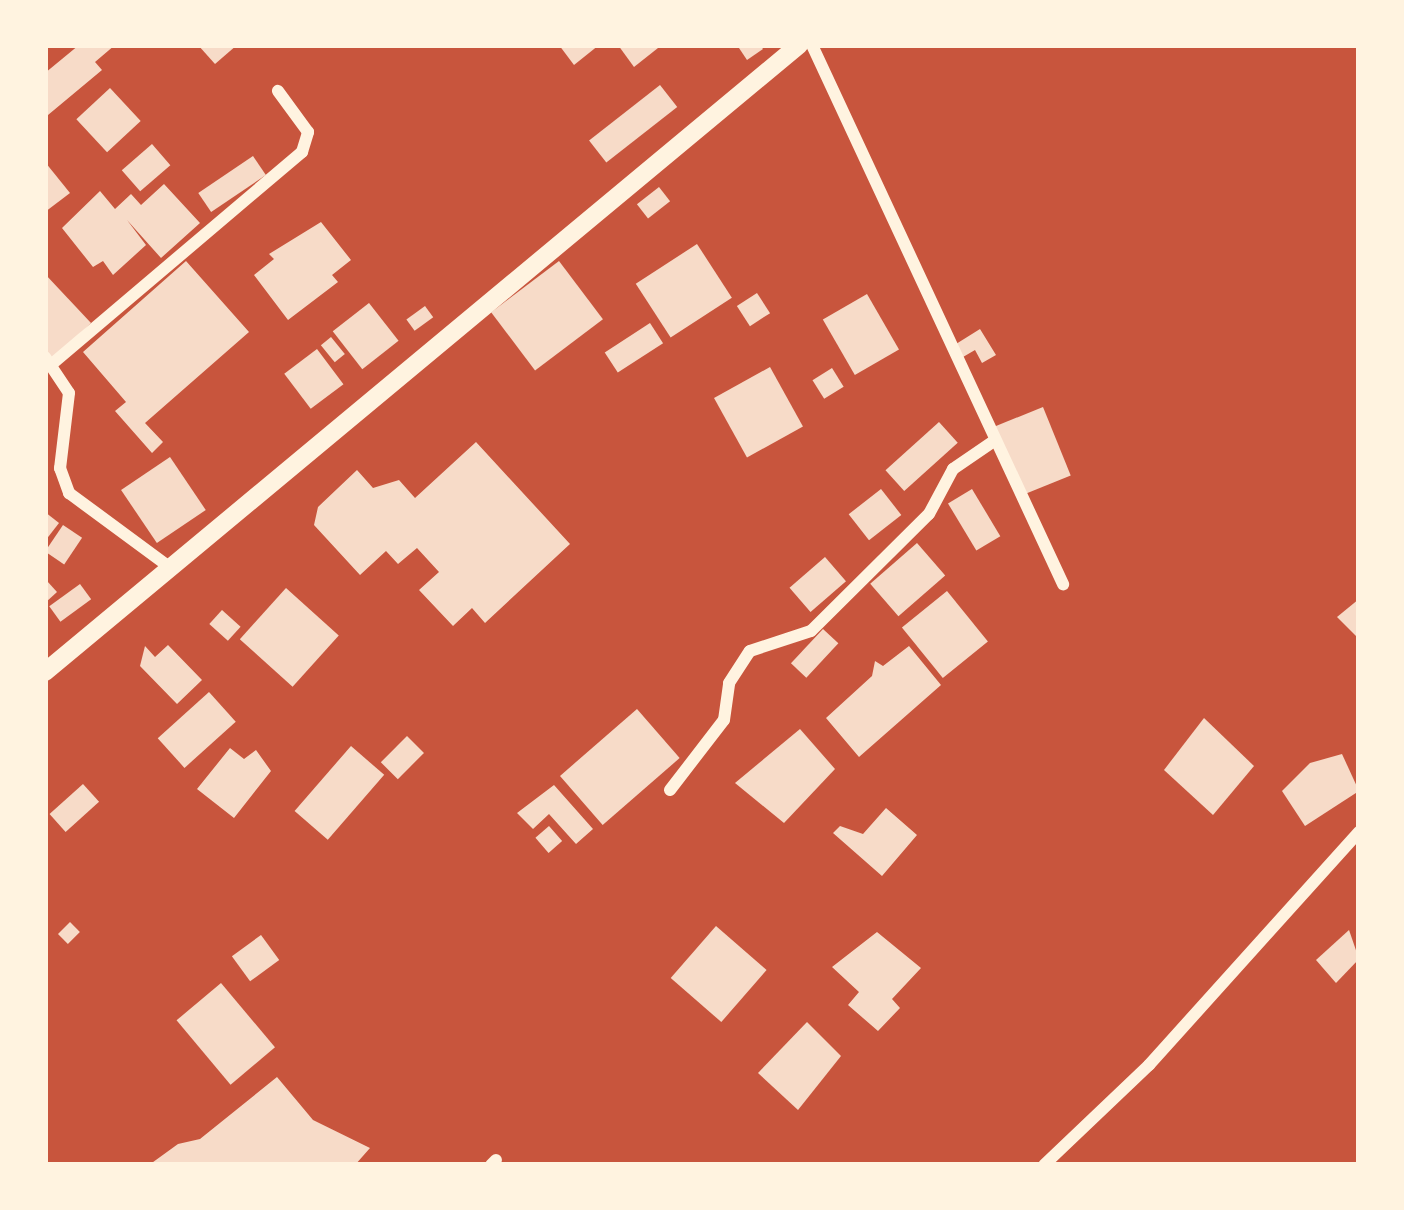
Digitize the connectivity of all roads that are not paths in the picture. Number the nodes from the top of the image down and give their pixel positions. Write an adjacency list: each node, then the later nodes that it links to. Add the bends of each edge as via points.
1 (799, 45): 6 (main road)
2 (812, 45): 5 (street)
3 (278, 91): 4 (street, via 308,132 302,152)
4 (49, 361): 6 (street, via 69,393 60,468 69,493)
5 (994, 441): 7 (street); 9 (street, via 953,470 929,514 811,631 778,636 750,652 729,683 724,720)
6 (168, 566): 8 (main road)
7 (1063, 584)
8 (45, 672)
9 (670, 790)
10 (1359, 832): 11 (street, via 1149,1065)
11 (1044, 1165)

